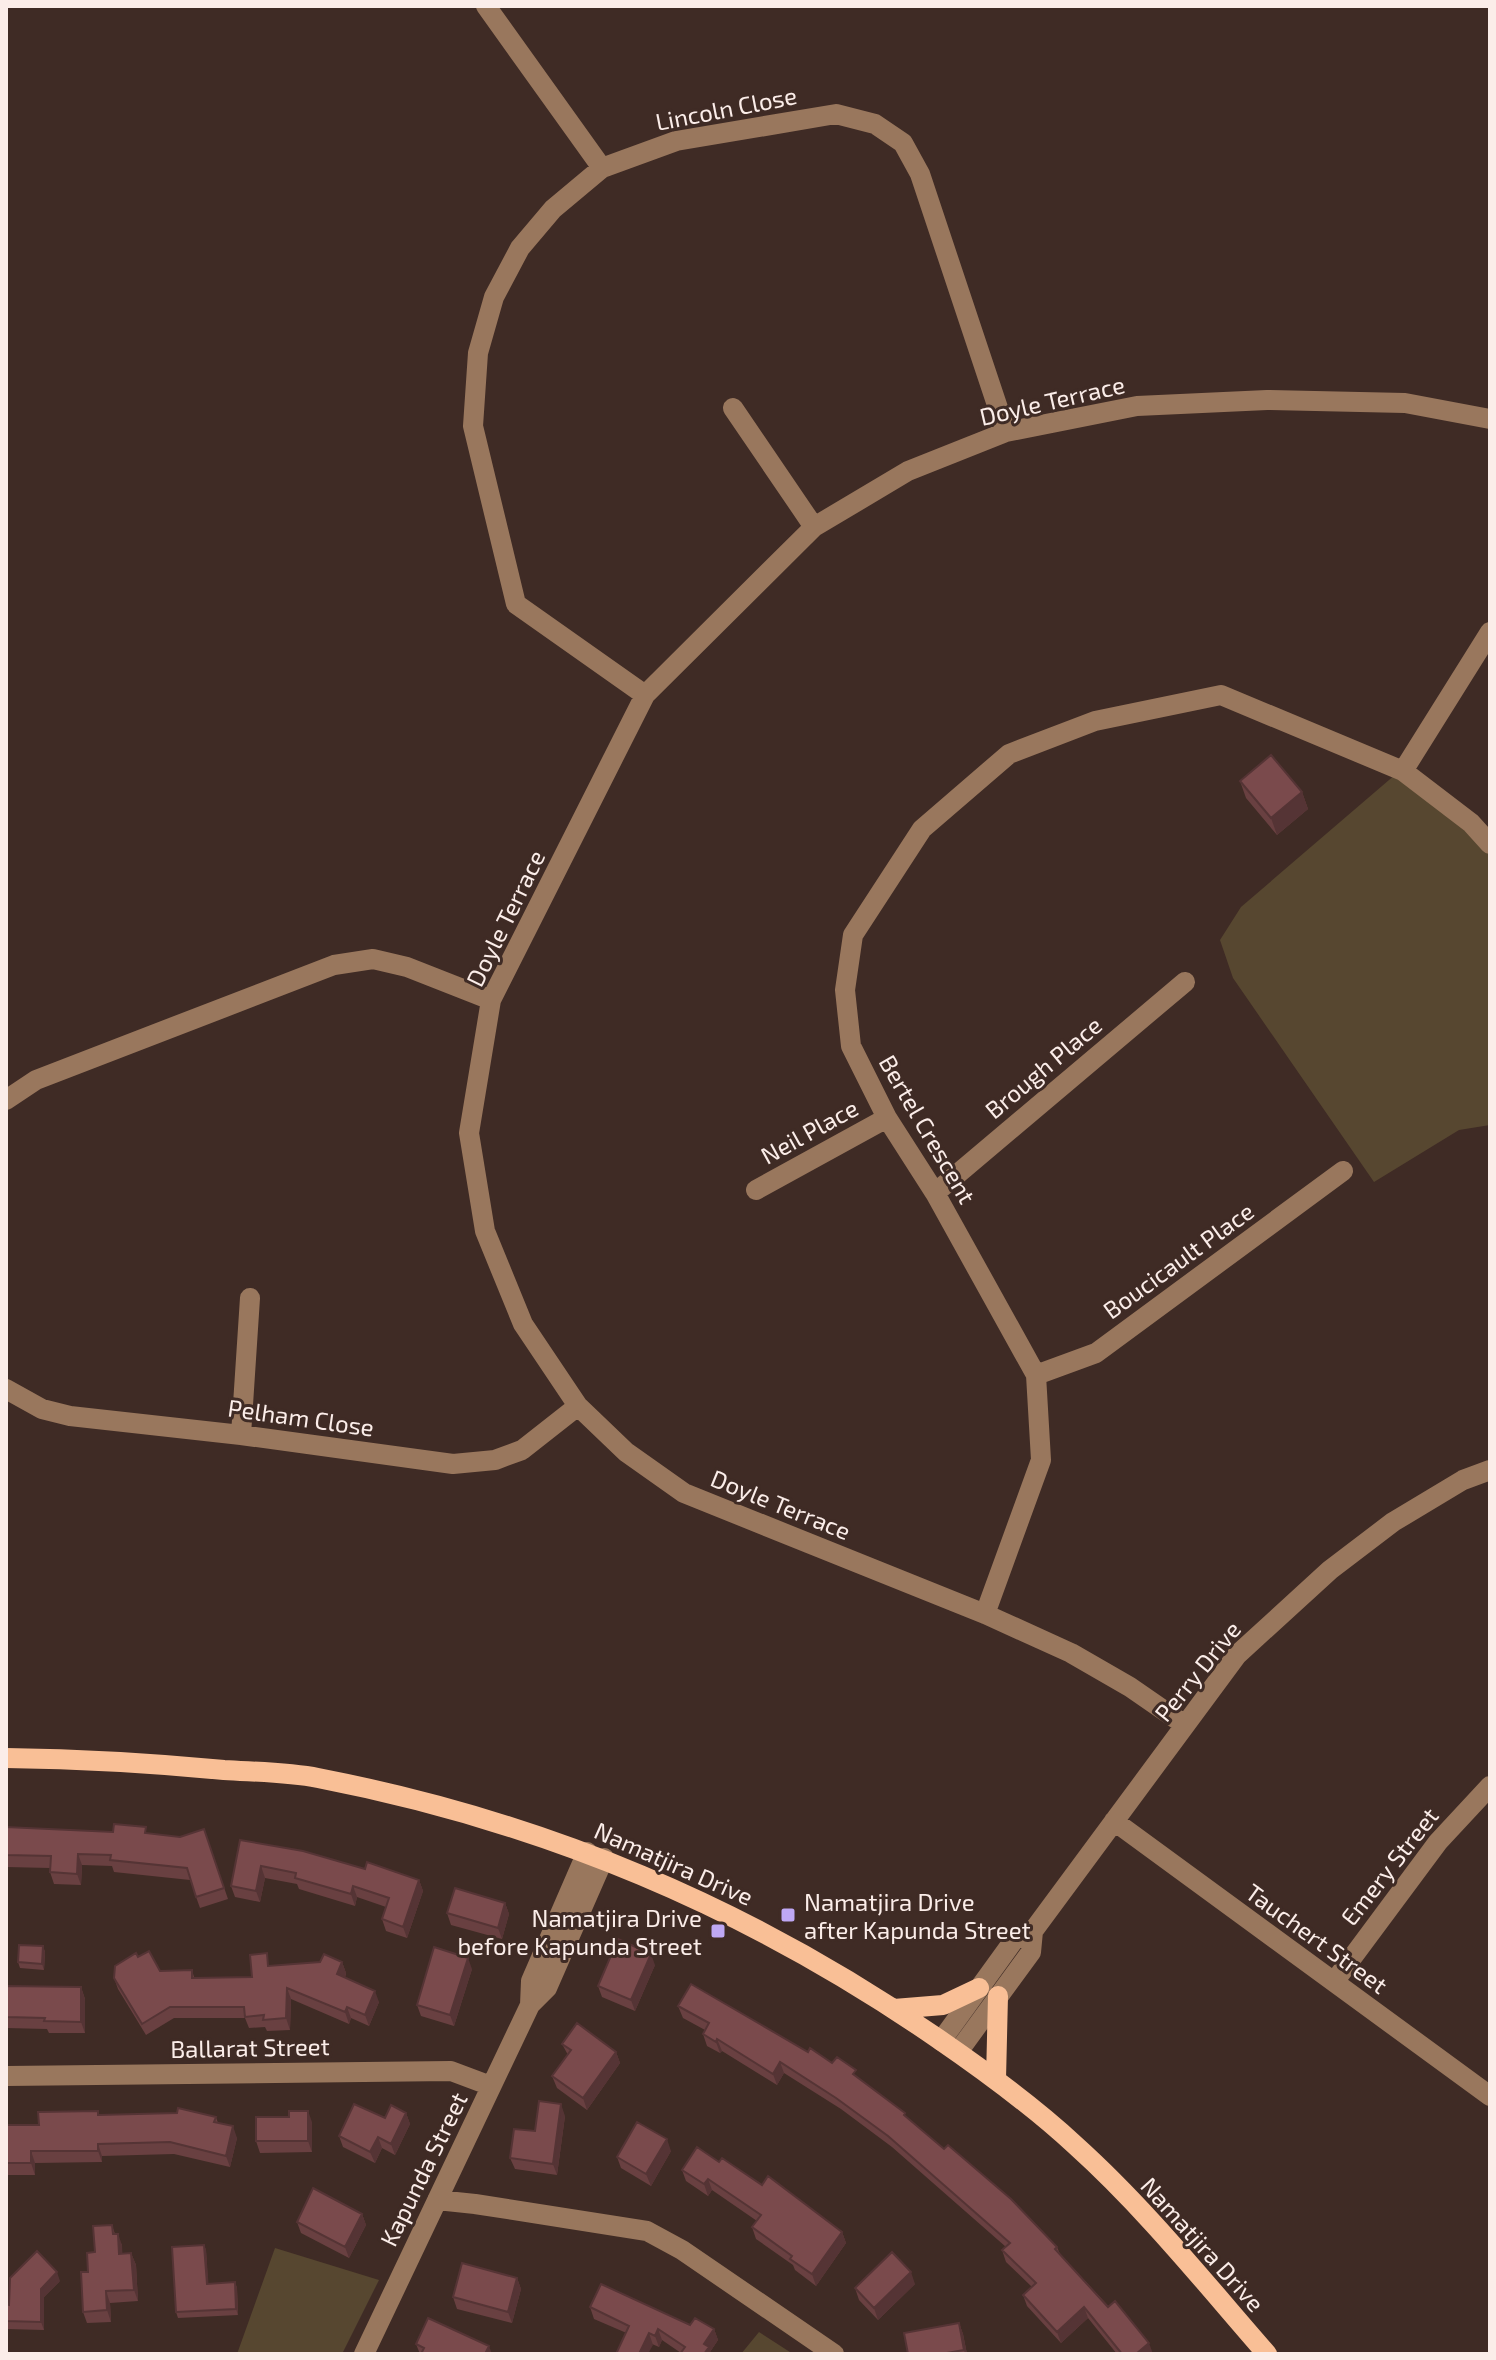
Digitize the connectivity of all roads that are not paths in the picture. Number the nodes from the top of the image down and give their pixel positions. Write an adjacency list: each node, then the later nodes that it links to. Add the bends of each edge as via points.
1 (486, 6): 2 (street)
2 (602, 168): 5 (street, Lincoln Close, via 676,141 836,114 875,124 903,143 920,174); 8 (street, Lincoln Close, via 553,209 520,248 494,297 478,353 473,426 516,604)
3 (733, 408): 6 (street)
4 (1490, 419): 5 (street, Doyle Terrace, via 1405,403 1267,400 1137,406)
5 (1006, 432): 6 (street, Doyle Terrace, via 908,471)
6 (814, 527): 8 (street, Doyle Terrace)
7 (1490, 632): 9 (street)
8 (645, 695): 12 (street, Doyle Terrace)
9 (1403, 771): 10 (street, Bertel Crescent); 14 (street, Bertel Crescent, via 1221,695 1095,721 1009,754 922,829 853,935 845,990 851,1046)
10 (1490, 844)
11 (1185, 982): 17 (street, Brough Place)
12 (491, 1000): 13 (street, via 373,959 334,965 36,1080); 21 (street, Doyle Terrace, via 469,1133 485,1231 523,1324)
13 (6, 1100)
14 (887, 1118): 16 (street, Neil Place); 17 (street, Bertel Crescent)
15 (1343, 1171): 19 (street, Boucicault Place, via 1096,1353)
16 (756, 1190)
17 (935, 1193): 19 (street, Bertel Crescent)
18 (250, 1298): 22 (street)
19 (1036, 1375): 24 (street, Bertel Crescent, via 1041,1460)
20 (6, 1389): 22 (street, Pelham Close, via 42,1409 70,1416)
21 (578, 1406): 22 (street, Pelham Close, via 522,1450 495,1460 453,1464); 24 (street, Doyle Terrace, via 626,1452 684,1493)
22 (241, 1435)
23 (1490, 1470): 25 (street, Perry Drive, via 1393,1522 1330,1570 1237,1655)
24 (985, 1614): 25 (street, Doyle Terrace, via 1071,1653)
25 (1185, 1725): 28 (street, Perry Drive)
26 (6, 1758): 29 (main road, Namatjira Drive, via 105,1760 314,1777 456,1810)
27 (1490, 1786): 30 (street, Emery Street, via 1438,1842)
28 (1114, 1821): 30 (street, Tauchert Street); 31 (street, Perry Drive, via 1033,1931 1014,1940)
29 (595, 1855): 32 (main road, Namatjira Drive, via 694,1896); 36 (street, Kapunda Street, via 547,1988 530,2005)
30 (1334, 1982): 37 (street, Tauchert Street)
31 (989, 1992): 32 (main road, via 943,2005); 33 (street, Perry Drive); 35 (main road)
32 (894, 2009): 33 (main road, Namatjira Drive)
33 (949, 2046): 35 (main road, Namatjira Drive)
34 (6, 2076): 36 (street, Ballarat Street, via 451,2071)
35 (996, 2079): 41 (main road, Namatjira Drive, via 1076,2145 1174,2246)
36 (491, 2086): 38 (street, Kapunda Street)
37 (1490, 2096)
38 (437, 2200): 39 (street, Kapunda Street); 40 (street, via 647,2231)
39 (364, 2354)
40 (834, 2354)
41 (1267, 2354)

